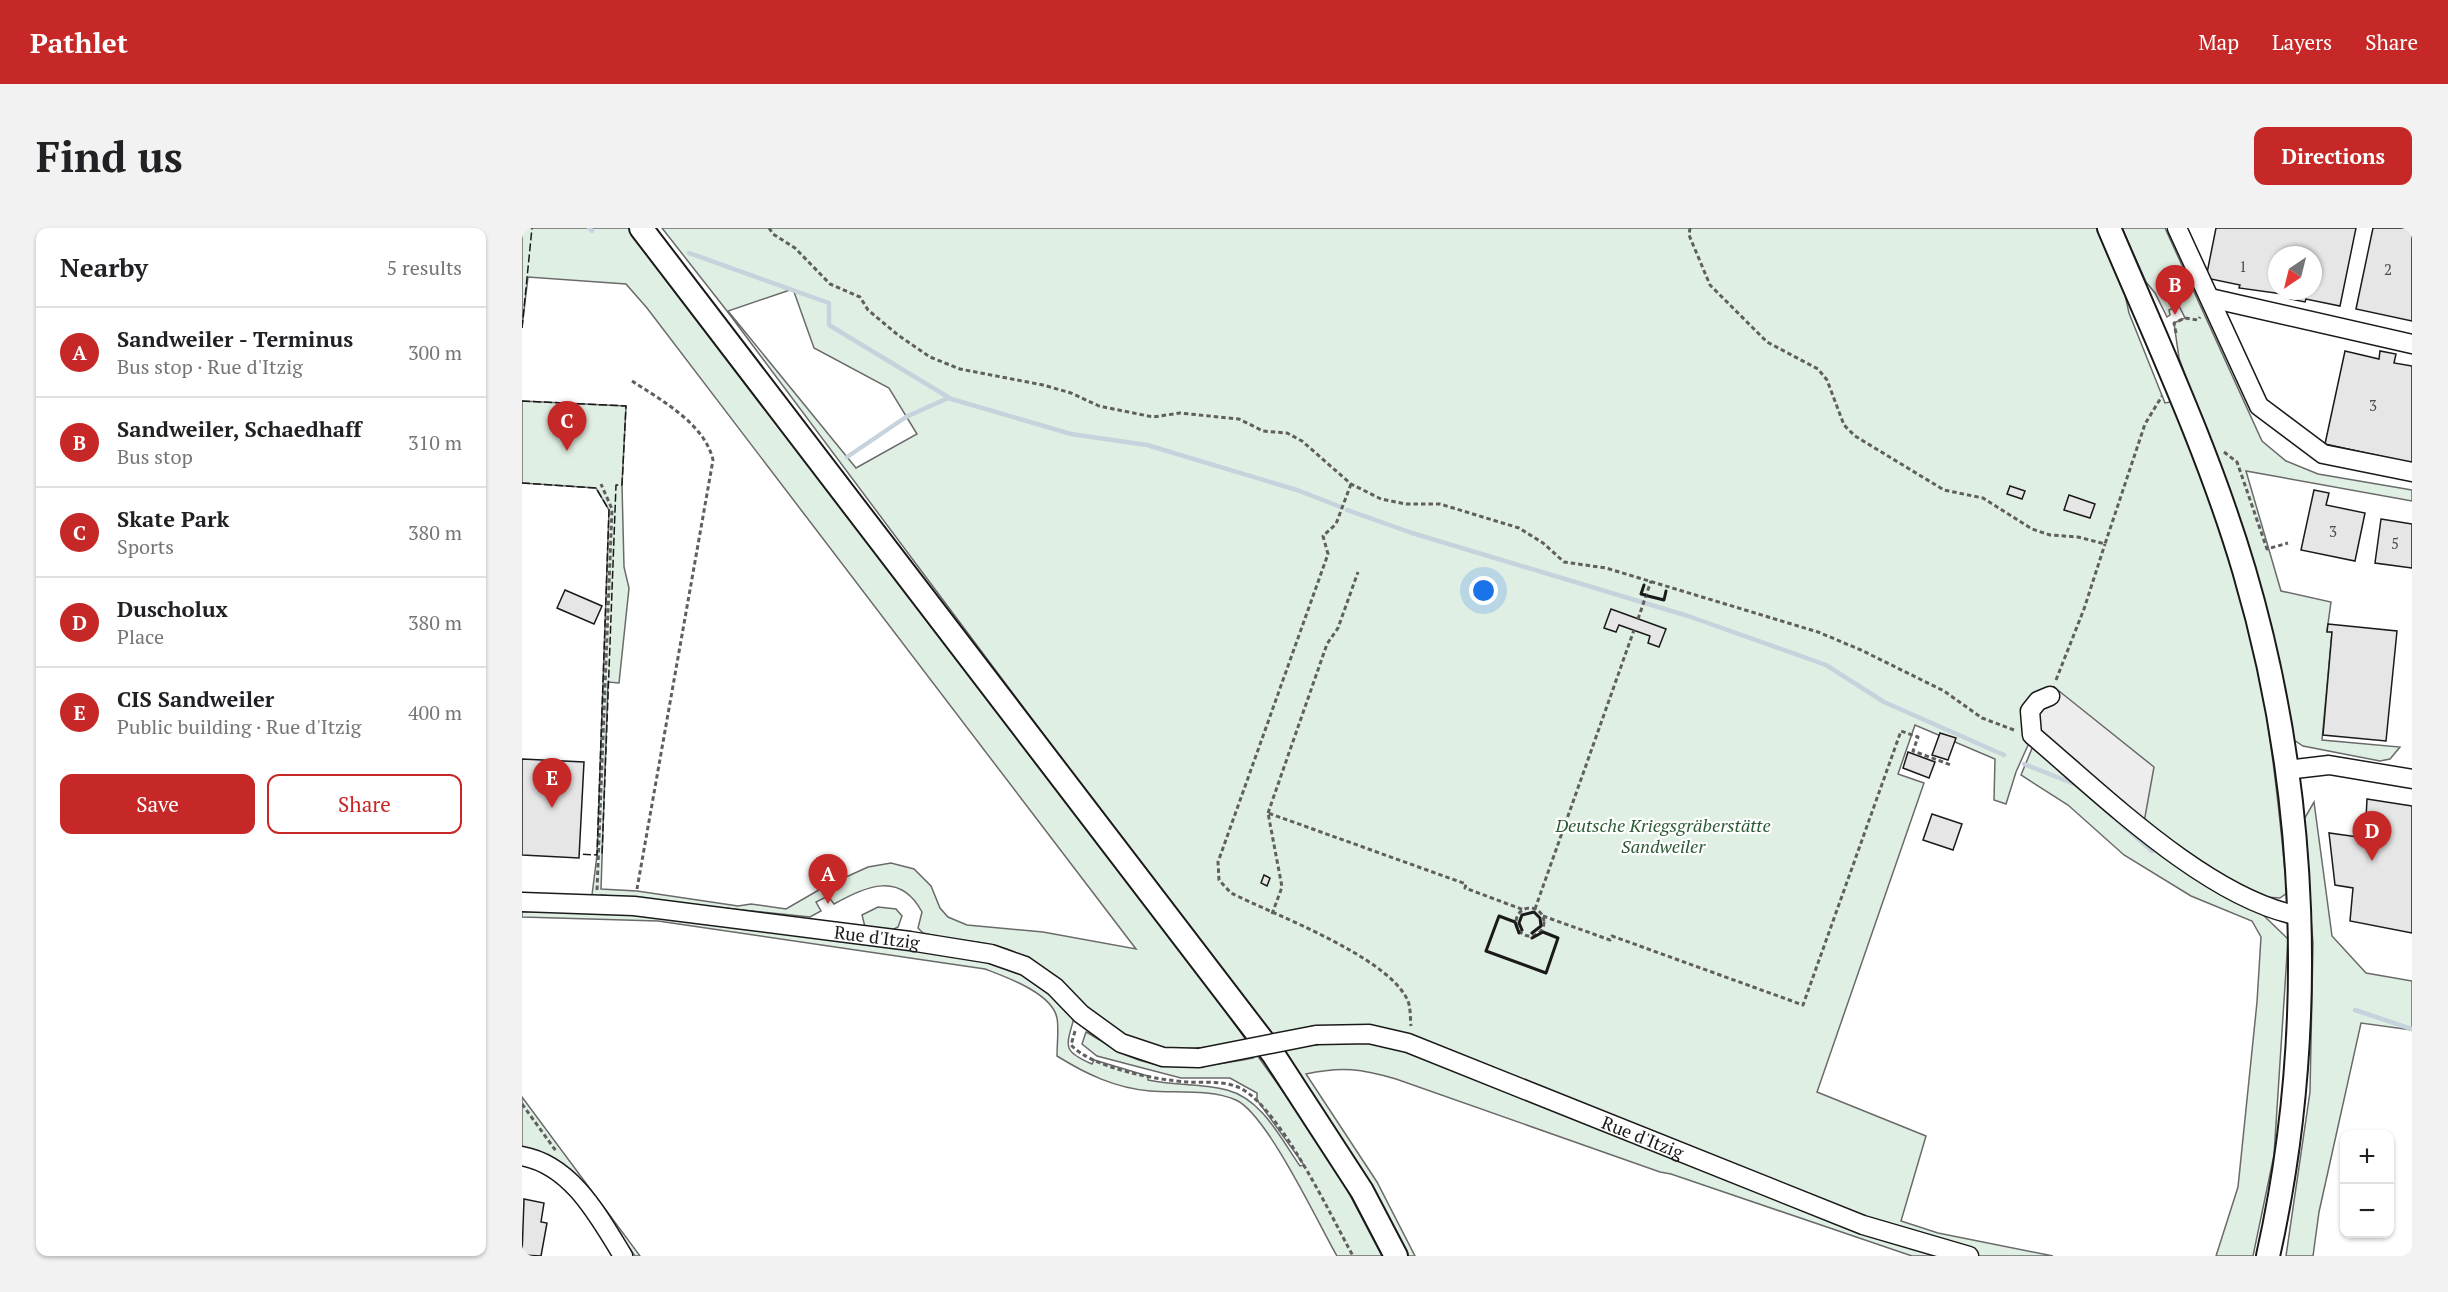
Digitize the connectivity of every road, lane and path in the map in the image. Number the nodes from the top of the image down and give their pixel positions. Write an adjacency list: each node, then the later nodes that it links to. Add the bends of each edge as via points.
1 (641, 228): 43 (main road, via 1273,1054 1362,1191)
2 (769, 228): 13 (path, via 830,284 860,297 868,310 930,357 960,369 1043,385 1099,406 1153,417 1180,413 1239,418 1263,431 1287,434 1302,441)
3 (1690, 228): 16 (path, via 1689,235 1710,285 1767,342 1818,369 1827,380 1844,425 1855,436 1944,490 1983,498 2032,529)
4 (2109, 228): 10 (main road)
5 (2177, 228): 6 (street)
6 (2212, 303): 7 (path, via 2198,320 2185,318 2174,323); 8 (street); 12 (street, via 2259,406 2323,454)
7 (2177, 335)
8 (2412, 344)
9 (632, 381): 29 (path, via 669,405 700,435 713,460)
10 (2178, 387): 16 (path, via 2165,392 2145,424); 24 (main road, via 2245,571 2268,666)
11 (2220, 448): 15 (path, via 2237,462 2267,549)
12 (2412, 472)
13 (1351, 483): 18 (path, via 1381,499 1440,504 1519,528 1564,562 1606,568); 32 (path, via 1336,524 1323,536 1328,555 1218,862 1219,880 1231,893)
14 (601, 484): 28 (path, via 612,509)
15 (2288, 543)
16 (2105, 544): 21 (path)
17 (1358, 572): 26 (path, via 1338,628 1327,644)
18 (1651, 581): 19 (path); 22 (path, via 1818,632 1944,691 1982,718)
19 (1638, 619)
20 (1634, 630): 30 (path)
21 (2050, 696): 22 (street, via 2038,701 2030,711)
22 (2032, 735): 33 (street, via 2143,828 2222,885 2276,911)
23 (1951, 765): 34 (path, via 1913,751 1918,737 1901,731 1803,1005 1612,936 1610,940)
24 (2286, 770): 25 (street, via 2329,765); 33 (main road)
25 (2412, 779)
26 (1268, 813): 31 (path, via 1466,884 1465,888); 32 (path, via 1282,887)
27 (522, 902): 28 (street, Rue d'Itzig)
28 (596, 903): 29 (street, Rue d'Itzig)
29 (634, 906): 35 (street, Rue d'Itzig, via 991,954 1025,966 1055,987)
30 (1535, 909): 31 (path); 34 (path)
31 (1524, 910): 34 (path, via 1517,923 1526,935 1541,931)
32 (1272, 914): 36 (path, via 1355,954 1388,975 1408,1000)
33 (2300, 915): 45 (main road, via 2296,1066 2285,1164)
34 (1543, 916)
35 (1081, 1014): 36 (street, Rue d'Itzig, bridge, via 1121,1043 1163,1058 1199,1058 1316,1035 1369,1034); 42 (path, via 1071,1045 1077,1052 1164,1079 1222,1082 1257,1100 1304,1165)
36 (1408, 1043): 44 (street, Rue d'Itzig, via 1863,1225)
37 (522, 1104): 38 (path)
38 (558, 1154)
39 (522, 1156): 41 (street, via 551,1166 571,1182 592,1207)
40 (522, 1162): 41 (street, via 567,1193)
41 (622, 1256)
42 (1353, 1256)
43 (1396, 1256)
44 (1969, 1256)
45 (2268, 1256)

